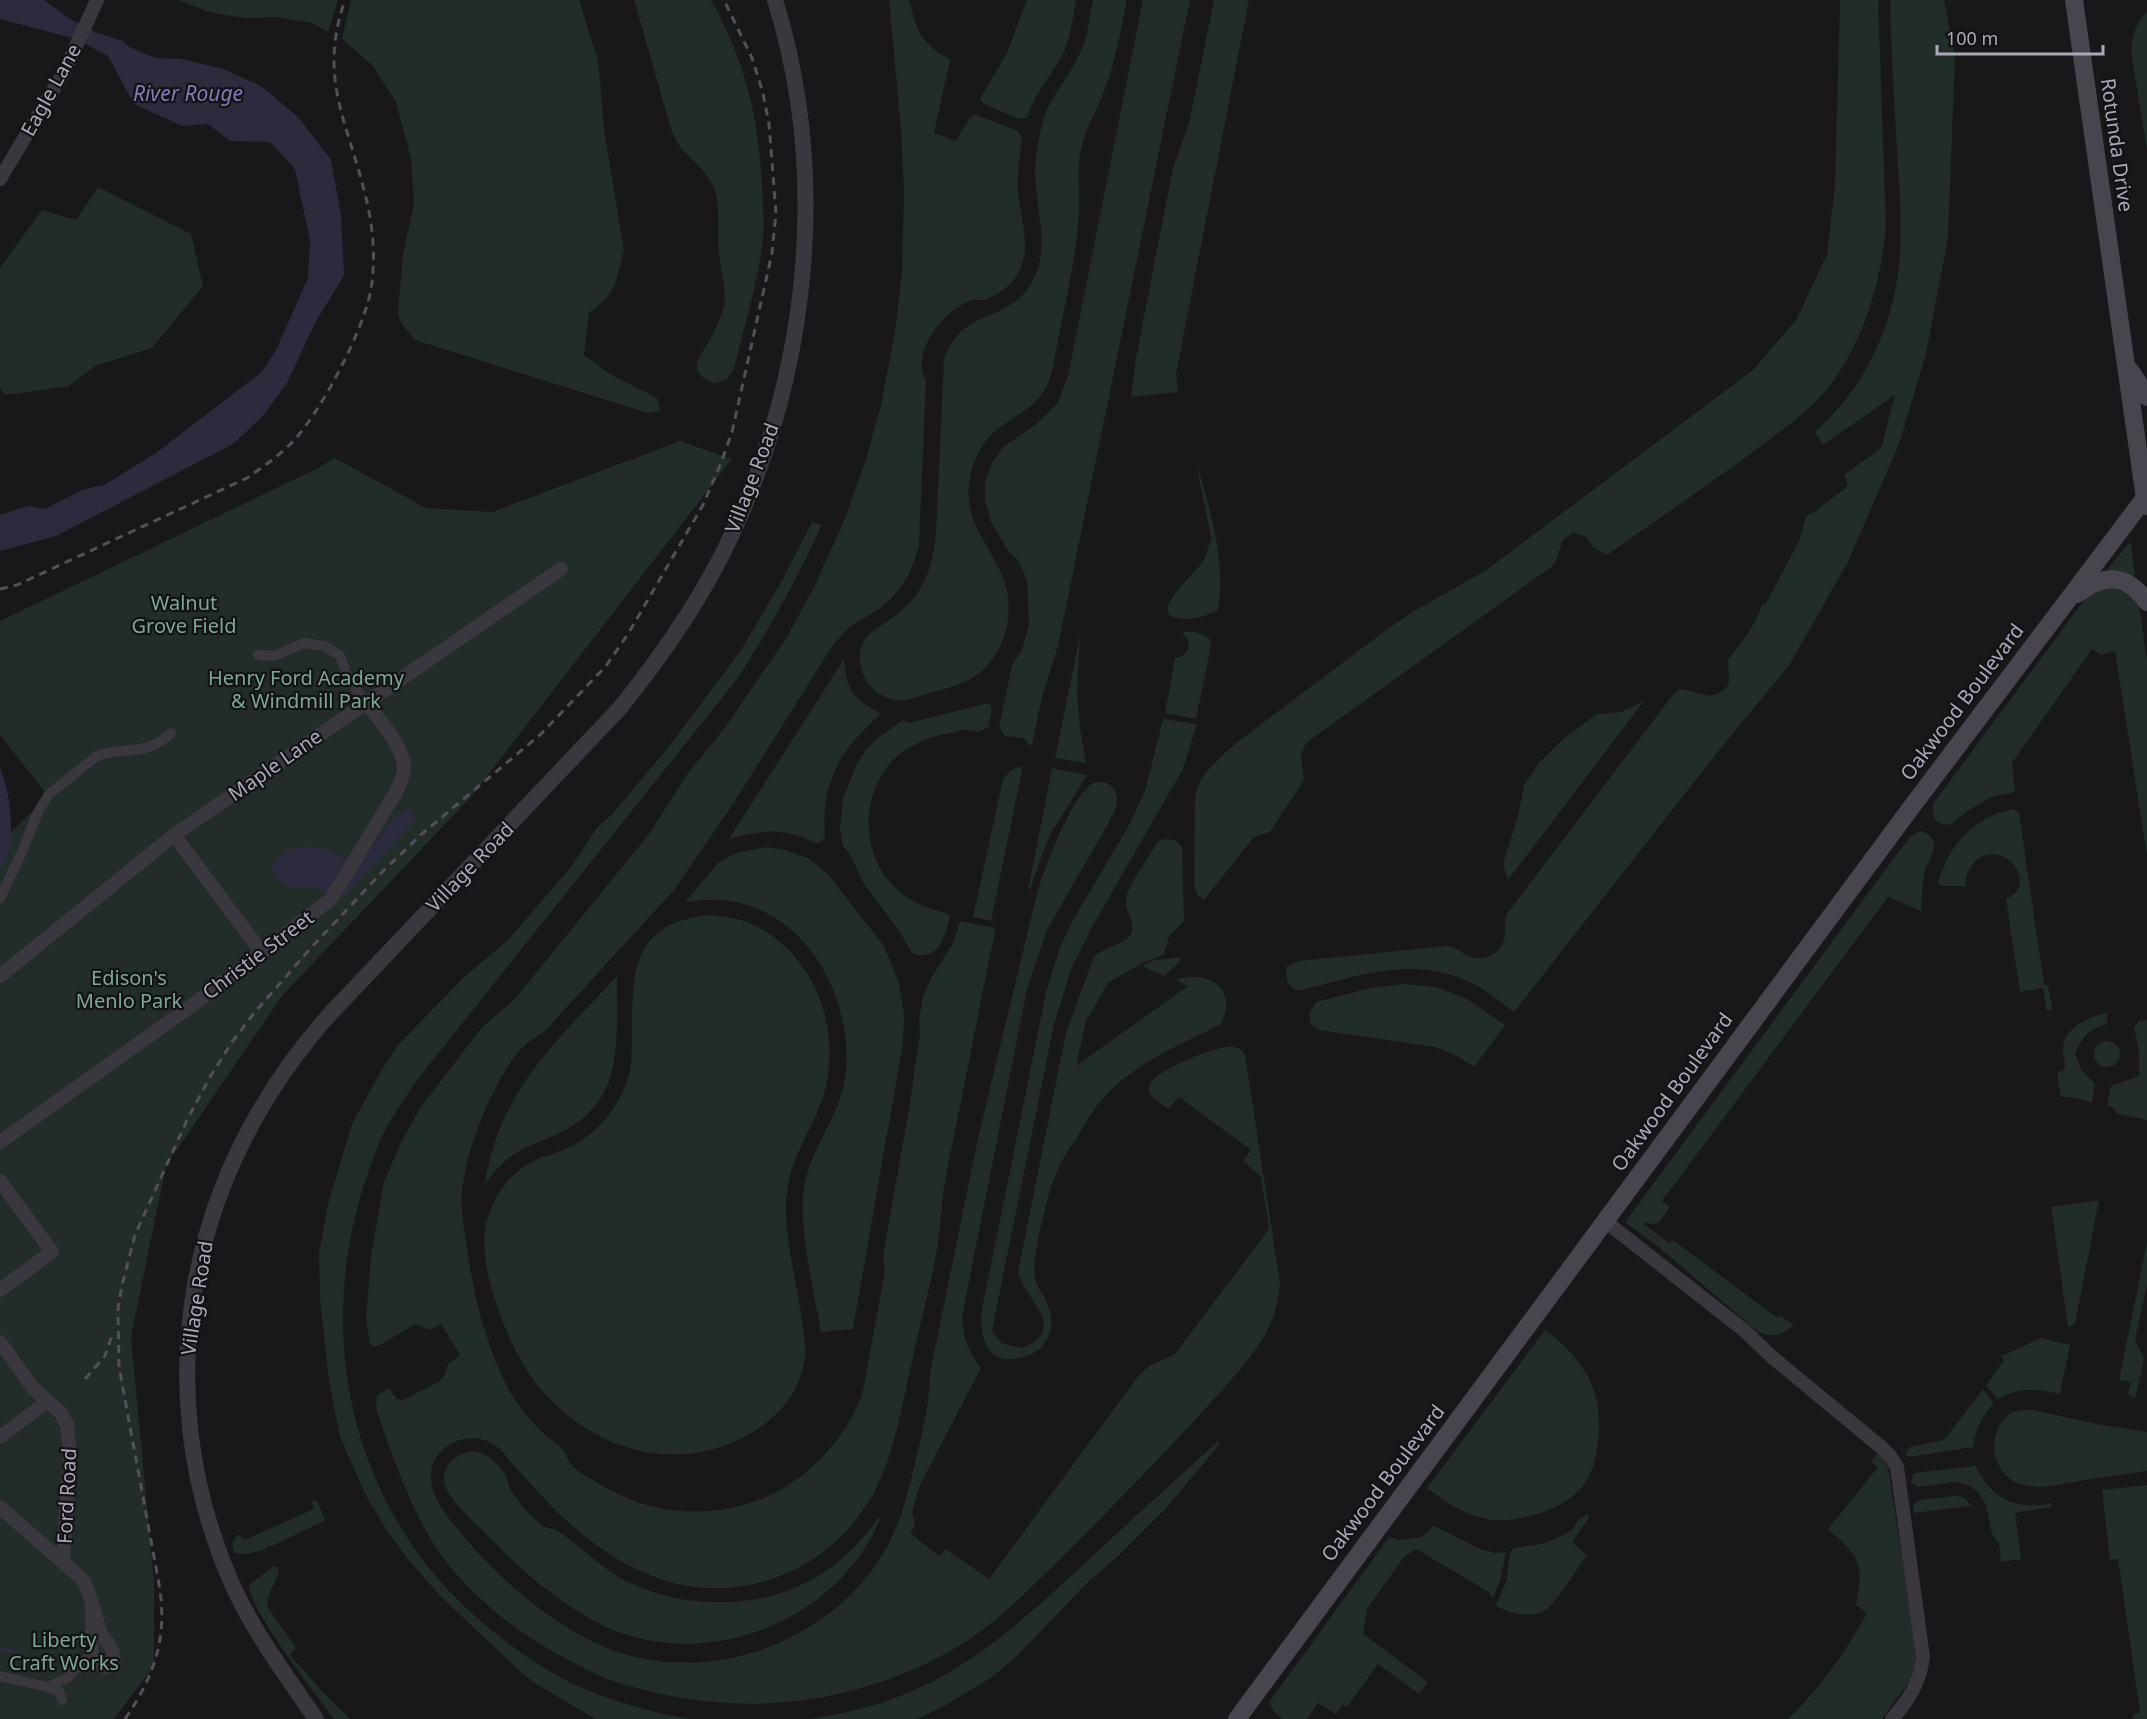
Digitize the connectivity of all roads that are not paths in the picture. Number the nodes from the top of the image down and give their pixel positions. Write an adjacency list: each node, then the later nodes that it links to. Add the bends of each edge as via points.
1 (97, 0): 4 (street, Eagle Lane, via 64,72)
2 (775, 0): 33 (street, Village Road, via 792,70 801,132 804,256 800,298 778,406 760,467 733,533 681,626 620,708 304,1044 247,1130 208,1231 195,1285 187,1360 190,1429 205,1506 239,1598)
3 (2074, 0): 5 (main road, Rotunda Drive)
4 (0, 179)
5 (2125, 361): 6 (main road); 7 (main road, Rotunda Drive)
6 (2147, 397)
7 (2146, 501): 10 (main road, Oakwood Boulevard)
8 (561, 569): 12 (street, Maple Lane)
9 (2147, 602): 10 (main road, via 2131,585 2106,579 2087,587)
10 (2062, 606): 20 (main road, Oakwood Boulevard)
11 (258, 655): 12 (street, via 274,656 304,643 325,646 340,656 348,677)
12 (366, 703): 14 (street, Maple Lane); 16 (street, Christie Street, via 398,747 404,769 402,781 331,899)
13 (171, 733): 15 (street, via 152,747 97,756 49,794)
14 (174, 835): 16 (street); 17 (street, Maple Lane)
15 (0, 898)
16 (262, 953): 18 (street, Christie Street)
17 (0, 976)
18 (0, 1142)
19 (0, 1181): 21 (street, via 52,1252)
20 (1605, 1221): 32 (main road, Oakwood Boulevard); 34 (street, via 1745,1330 1881,1447 1897,1467 1923,1657 1915,1689)
21 (0, 1290)
22 (0, 1342): 23 (street, Ford Road, via 33,1388)
23 (48, 1401): 24 (street); 26 (street, Ford Road, via 61,1413 70,1438)
24 (0, 1437)
25 (0, 1507): 26 (street)
26 (63, 1562): 27 (street, via 82,1579)
27 (94, 1609): 28 (street); 28 (street, via 100,1631 115,1657 112,1665 105,1667 93,1660)
28 (92, 1653): 30 (street, via 67,1678)
29 (0, 1676): 30 (street)
30 (48, 1688): 31 (street, via 59,1691)
31 (62, 1700)
32 (1242, 1717)
33 (316, 1719)
34 (1892, 1719)

